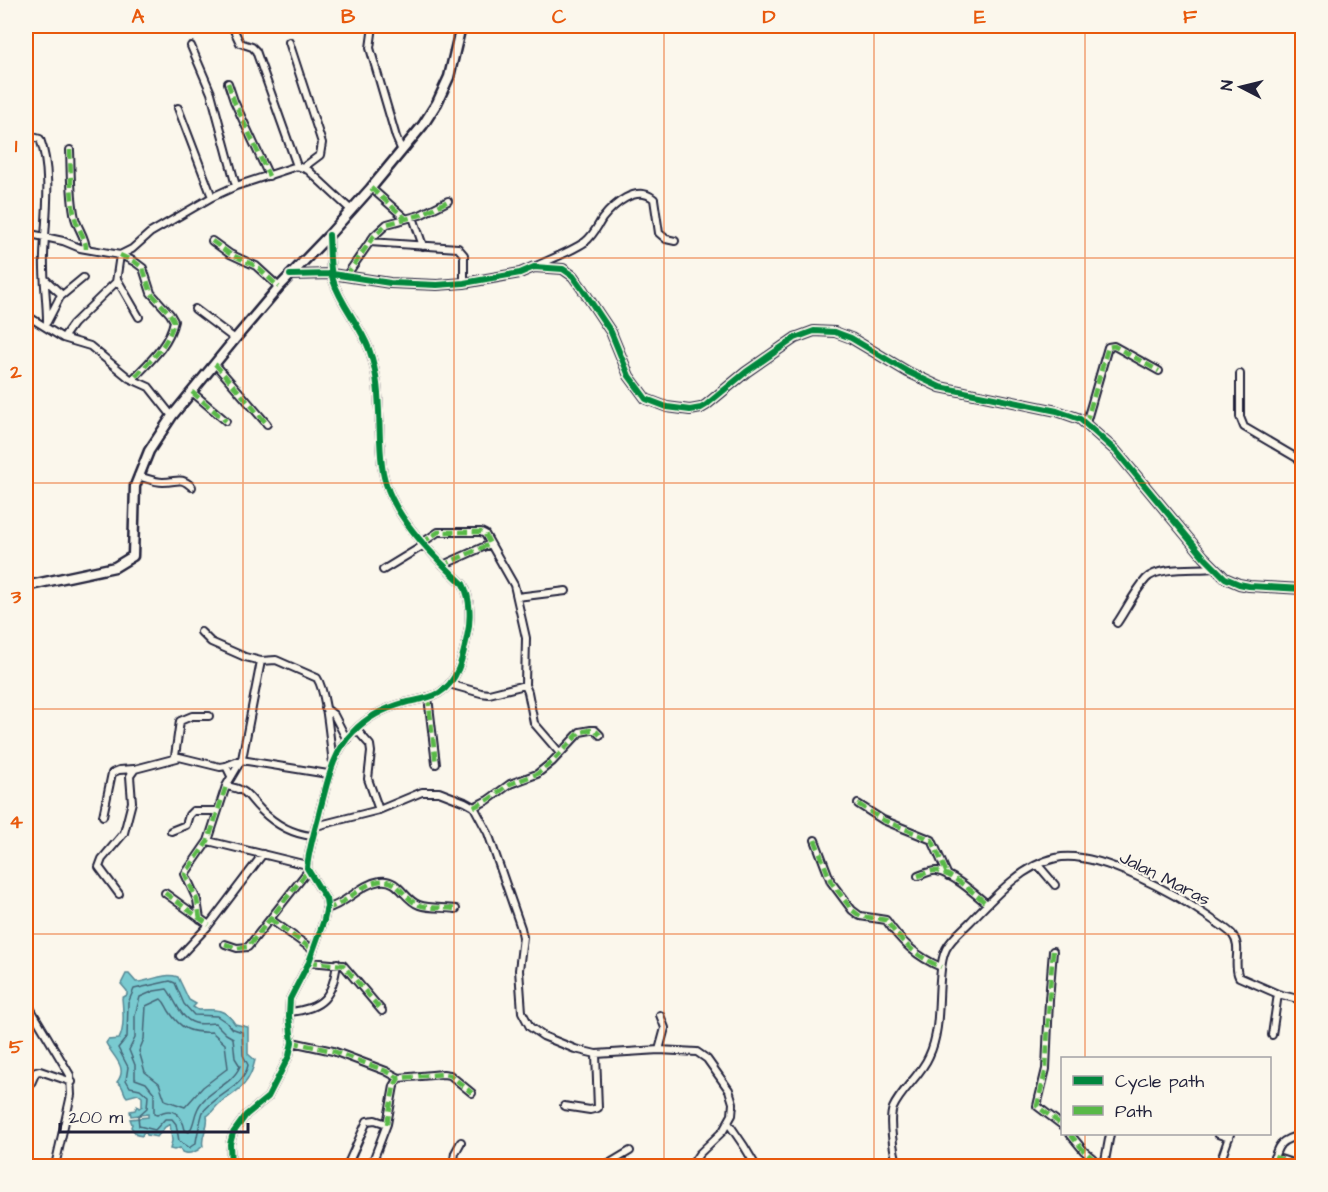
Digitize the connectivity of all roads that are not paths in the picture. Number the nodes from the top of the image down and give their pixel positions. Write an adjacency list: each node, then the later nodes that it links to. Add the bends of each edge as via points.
1 (232, 26): 11 (street, via 240,43 256,51)
2 (373, 26): 10 (street, via 370,48)
3 (461, 26): 10 (main road, via 445,88)
4 (289, 42): 11 (street, via 322,143 320,155)
5 (191, 46): 13 (street, via 211,93)
6 (228, 83): 12 (street)
7 (178, 108): 15 (street)
8 (26, 140): 22 (street, via 36,137 42,143)
9 (70, 150): 27 (street, via 75,216)
10 (402, 151): 14 (main road)
11 (301, 167): 12 (street); 17 (street)
12 (270, 176): 13 (street)
13 (236, 186): 15 (street)
14 (371, 188): 17 (main road); 19 (street)
15 (212, 197): 28 (street, via 150,232)
16 (448, 201): 18 (street)
17 (351, 210): 21 (main road)
18 (413, 217): 19 (street); 26 (street)
19 (405, 218): 25 (street, via 387,224)
20 (26, 233): 22 (street)
21 (329, 235): 30 (street); 31 (main road)
22 (46, 238): 27 (street); 35 (street)
23 (212, 241): 37 (street, via 256,266)
24 (675, 241): 29 (street, via 659,233 654,199 648,194 637,194 611,210 589,240)
25 (370, 242): 26 (street); 32 (street)
26 (423, 246): 36 (street, via 461,249)
27 (86, 249): 28 (street)
28 (120, 255): 34 (street); 49 (street, via 143,268 151,293 174,321 159,352)
29 (534, 267): 36 (street); 53 (street, via 563,269 573,276 611,332 638,391 655,404 701,408 795,338 824,330 851,338 940,387 1057,411)
30 (332, 274): 31 (street); 32 (street); 58 (street, via 369,348 375,370 382,468 389,492)
31 (290, 275): 37 (main road)
32 (346, 276): 36 (street, via 437,285)
33 (83, 278): 38 (street)
34 (117, 279): 41 (street); 44 (street)
35 (45, 280): 38 (street); 42 (street)
36 (464, 283)
37 (279, 287): 45 (main road)
38 (62, 295): 42 (street)
39 (195, 309): 45 (street)
40 (26, 315): 43 (street)
41 (139, 317)
42 (47, 321): 43 (street)
43 (45, 328): 44 (street)
44 (63, 338): 49 (street, via 90,346)
45 (235, 339): 46 (main road)
46 (215, 364): 50 (main road); 54 (street)
47 (1159, 370): 53 (street, via 1114,346 1108,347)
48 (1240, 374): 55 (street, via 1241,423)
49 (133, 379): 51 (street, via 153,391)
50 (192, 392): 51 (main road); 52 (street)
51 (172, 416): 56 (main road)
52 (226, 421)
53 (1086, 423): 61 (street, via 1120,455)
54 (267, 424)
55 (1302, 461)
56 (138, 476): 57 (street, via 163,482 181,480); 63 (main road, via 131,558 115,567)
57 (192, 487)
58 (423, 544): 59 (street, via 442,531 481,532); 60 (street); 62 (street)
59 (490, 544): 60 (street); 66 (street, via 513,580)
60 (442, 565): 70 (street, via 463,584 469,611 462,658)
61 (1214, 568): 64 (street, via 1239,584); 67 (street, via 1151,574)
62 (383, 570)
63 (26, 586)
64 (1302, 590)
65 (566, 591): 66 (street)
66 (517, 597): 71 (street, via 526,638)
67 (1117, 623)
68 (201, 632): 69 (street, via 212,642)
69 (261, 661): 73 (street, via 276,660 314,675 320,683); 80 (street)
70 (449, 684): 71 (street, via 489,694); 72 (street)
71 (525, 685): 78 (street, via 534,723)
72 (428, 697): 75 (street, via 381,712); 82 (street)
73 (325, 708): 77 (street, via 334,715); 81 (street)
74 (209, 716): 79 (street, via 180,721 174,754)
75 (356, 729): 77 (street); 90 (street, via 370,745 368,779)
76 (600, 735): 78 (street, via 595,730 580,732)
77 (346, 740): 81 (street)
78 (560, 752): 89 (street, via 537,774 510,784)
79 (177, 758): 83 (street); 84 (street)
80 (241, 760): 83 (street); 85 (street); 86 (street)
81 (333, 763): 85 (street)
82 (436, 764)
83 (226, 766): 86 (street)
84 (135, 769): 92 (street, via 112,773); 105 (street, via 130,776 132,802 124,833 99,867)
85 (328, 774): 93 (street)
86 (231, 776): 87 (street)
87 (226, 786): 91 (street); 95 (street, via 244,790 264,813 293,832)
88 (858, 804): 102 (street, via 883,820 932,840)
89 (474, 807): 90 (street, via 439,792 422,792); 128 (street, via 495,850 521,928 522,1012 530,1027 543,1036)
90 (379, 810): 93 (street)
91 (216, 811): 94 (street, via 193,811 186,825); 97 (street)
92 (103, 816)
93 (316, 826): 95 (street)
94 (171, 831)
95 (312, 836): 100 (street)
96 (815, 840): 118 (street, via 831,882 855,913 886,920 910,949)
97 (208, 841): 98 (street); 109 (street, via 185,876)
98 (263, 854): 100 (street); 111 (street)
99 (1038, 865): 103 (street); 106 (street, Jalan Maras); 119 (street, Jalan Maras, via 1066,857 1096,862 1180,899 1233,936 1238,948 1239,977)
100 (307, 868): 107 (street, via 326,899); 110 (street)
101 (918, 876): 102 (street, via 935,871)
102 (948, 876): 106 (street)
103 (1054, 885)
104 (165, 893): 109 (street)
105 (118, 894)
106 (987, 904): 118 (street, Jalan Maras, via 951,941)
107 (326, 909): 108 (street, via 385,880 394,883 418,905); 113 (street)
108 (456, 909)
109 (200, 919): 111 (street)
110 (270, 919): 112 (street, via 245,948); 113 (street)
111 (209, 925): 115 (street)
112 (225, 944)
113 (313, 950): 116 (street)
114 (1053, 951): 136 (street, via 1046,1069 1037,1106)
115 (180, 956)
116 (309, 962): 117 (street); 123 (street, via 290,999)
117 (337, 963): 122 (street, via 343,965); 123 (street, via 334,985 328,995 313,1008)
118 (941, 967): 153 (street, Jalan Maras, via 937,1029 929,1055 893,1111)
119 (1278, 994): 120 (street, Jalan Maras); 125 (street)
120 (1302, 1000)
121 (26, 1001): 130 (street)
122 (382, 1011)
123 (289, 1012): 126 (street)
124 (660, 1015): 127 (street, via 665,1028)
125 (1272, 1035)
126 (292, 1042): 129 (street, via 333,1051); 146 (street, via 268,1097 246,1115 233,1133)
127 (659, 1050): 128 (street); 135 (street, via 703,1055 729,1090 733,1103)
128 (596, 1054): 133 (street, via 598,1108)
129 (399, 1078): 132 (street, via 450,1075); 134 (street)
130 (72, 1082): 131 (street, via 40,1071); 145 (street)
131 (28, 1090)
132 (472, 1093)
133 (564, 1106)
134 (387, 1124): 147 (street, via 368,1121); 148 (street)
135 (729, 1124): 151 (street); 152 (street)
136 (1061, 1124)
137 (1071, 1135): 154 (street)
138 (1110, 1135): 154 (street)
139 (1302, 1135): 143 (street, via 1282,1141)
140 (1229, 1136): 155 (street)
141 (461, 1142): 149 (street)
142 (630, 1151): 150 (street)
143 (1274, 1157): 144 (street); 156 (street)
144 (1302, 1166)
145 (55, 1167)
146 (231, 1167)
147 (347, 1167)
148 (371, 1167)
149 (453, 1167)
150 (605, 1167)
151 (691, 1167)
152 (756, 1167)
153 (898, 1167)
154 (1103, 1167)
155 (1219, 1167)
156 (1272, 1167)

